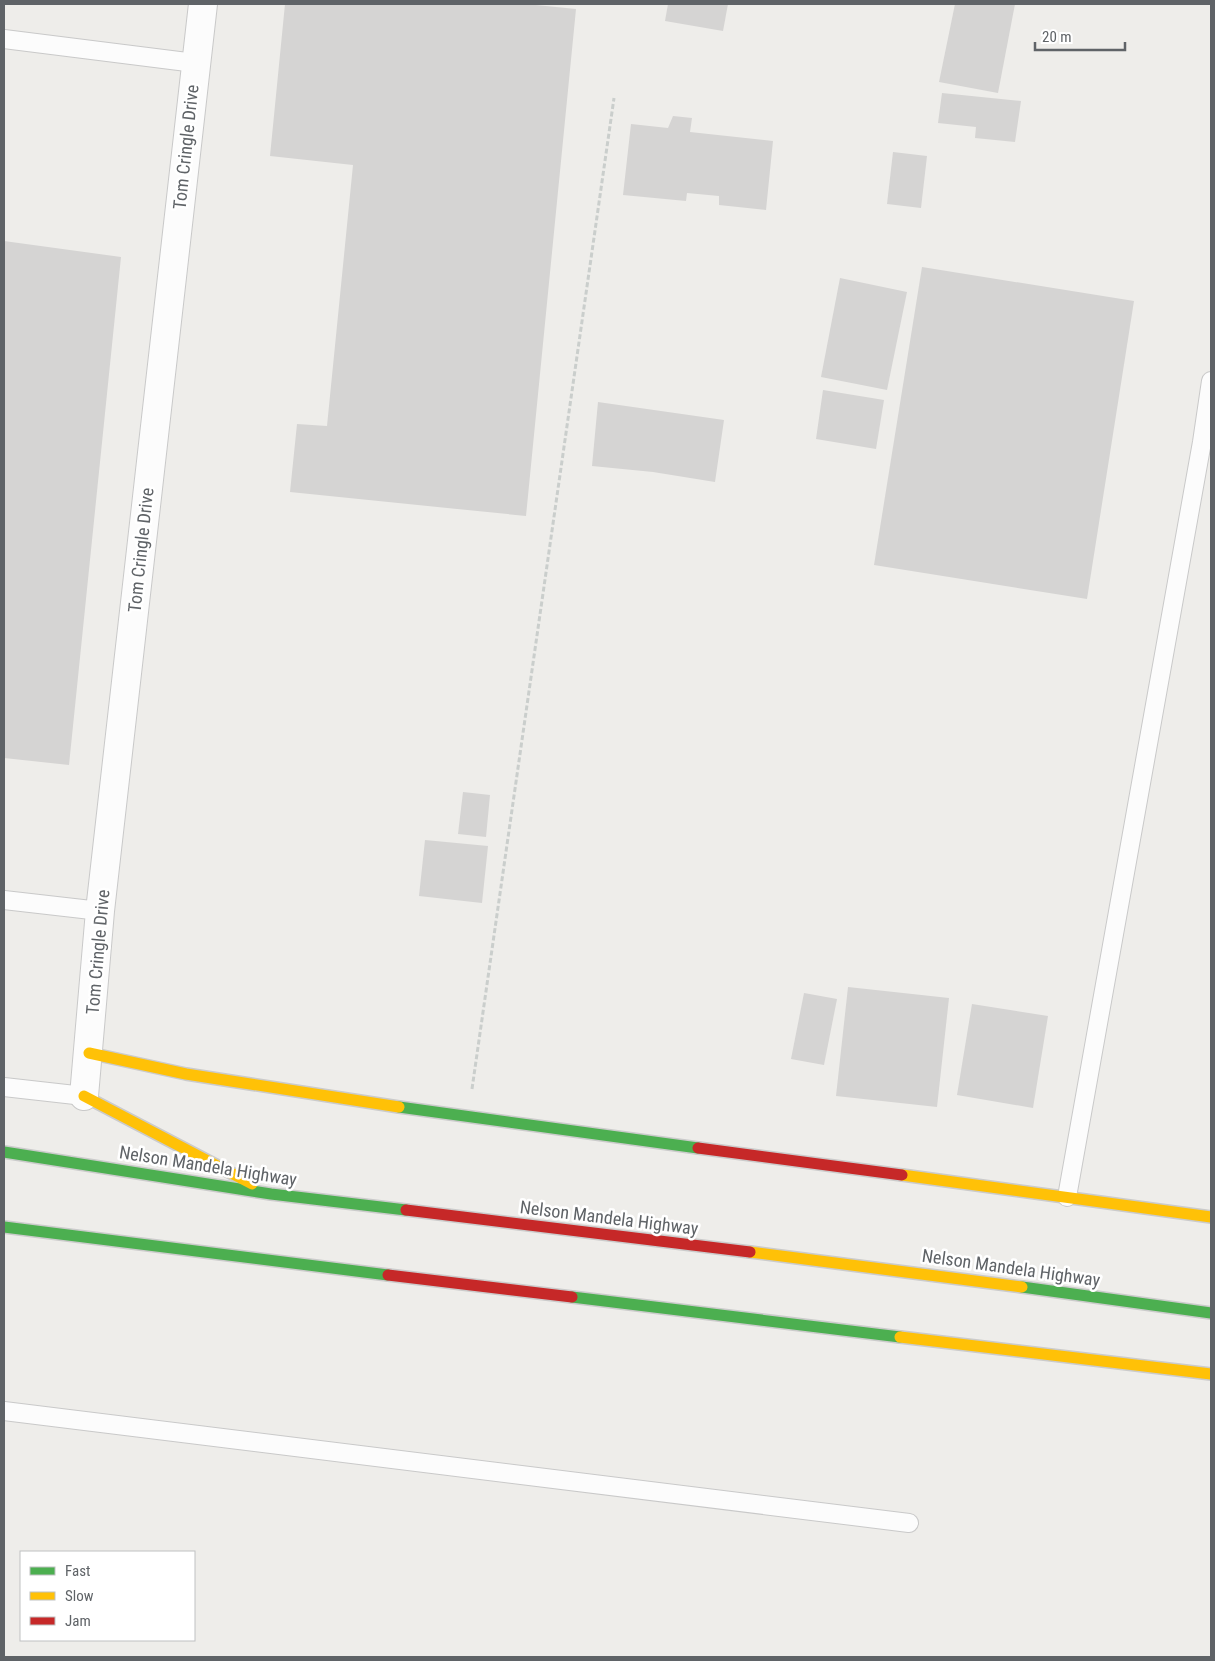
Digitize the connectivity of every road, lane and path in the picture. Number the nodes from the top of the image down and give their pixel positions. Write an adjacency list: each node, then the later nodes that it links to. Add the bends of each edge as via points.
1 (203, 4): 3 (street, Tom Cringle Drive)
2 (4, 39): 3 (lane)
3 (195, 63): 7 (street, Tom Cringle Drive)
4 (614, 98): 11 (path)
5 (1211, 381): 14 (lane)
6 (4, 900): 7 (lane)
7 (100, 911): 8 (street, Tom Cringle Drive)
8 (89, 1053): 10 (street, Tom Cringle Drive); 11 (main road, via 186,1074)
9 (4, 1087): 10 (lane)
10 (84, 1096): 13 (main road)
11 (468, 1117): 14 (main road)
12 (4, 1152): 13 (main road, Nelson Mandela Highway)
13 (271, 1194): 17 (main road, Nelson Mandela Highway, via 902,1271)
14 (1067, 1197): 15 (main road)
15 (1211, 1217)
16 (4, 1227): 18 (main road)
17 (1211, 1313)
18 (1211, 1374)
19 (4, 1411): 20 (lane)
20 (909, 1523)

